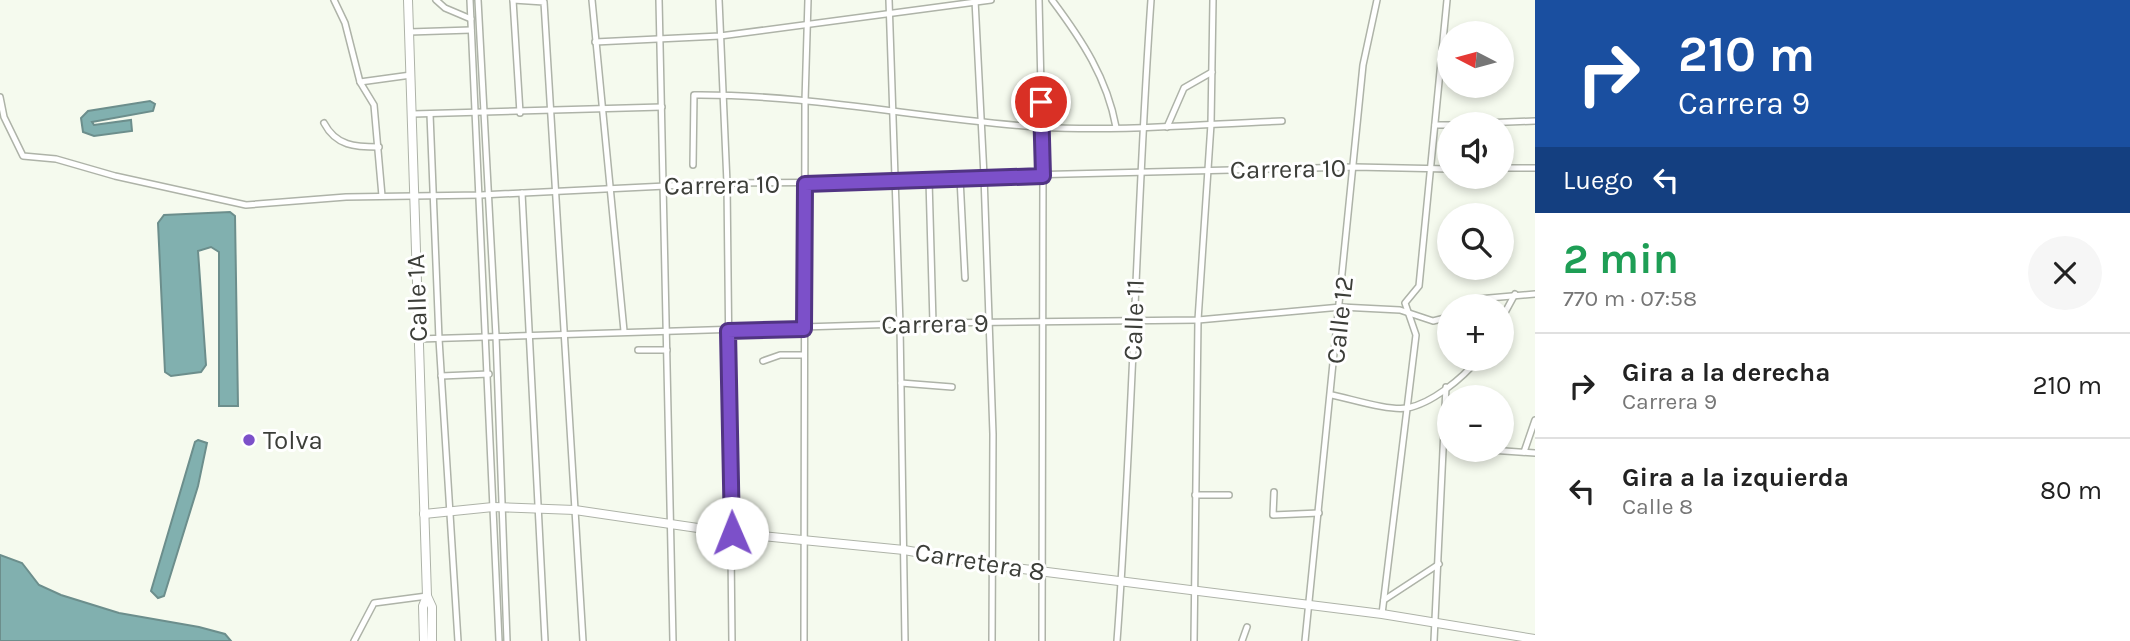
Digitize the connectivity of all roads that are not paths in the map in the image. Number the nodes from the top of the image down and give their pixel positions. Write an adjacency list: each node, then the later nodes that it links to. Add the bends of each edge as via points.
1 (334, 0): 32 (street, via 345,23)
2 (408, 0): 26 (street, Calle 1A)
3 (436, 0): 22 (street)
4 (470, 0): 22 (street)
5 (478, 0): 23 (street)
6 (513, 0): 19 (street); 39 (street)
7 (592, 0): 29 (street)
8 (659, 0): 28 (street)
9 (719, 0): 27 (street)
10 (808, 0): 24 (street)
11 (889, 0): 21 (street)
12 (991, 0): 20 (street)
13 (1039, 0): 51 (street)
14 (1052, 0): 52 (street, via 1102,77)
15 (1151, 0): 54 (street, Calle 11)
16 (1213, 0): 30 (street)
17 (1377, 0): 57 (street, Calle 12, via 1363,65)
18 (1447, 0): 50 (street)
19 (546, 1): 38 (street)
20 (975, 1): 21 (street); 46 (street)
21 (889, 11): 24 (street); 43 (street)
22 (471, 19): 23 (street); 25 (street)
23 (478, 19): 25 (street)
24 (808, 22): 27 (street); 35 (street)
25 (474, 30): 26 (street); 42 (street)
26 (409, 32): 31 (street, Calle 1A)
27 (720, 36): 28 (street); 33 (street)
28 (659, 39): 29 (street); 36 (street)
29 (596, 42): 37 (street)
30 (1212, 72): 49 (street); 53 (street, via 1184,88)
31 (411, 75): 32 (street); 40 (street, Calle 1A)
32 (360, 82): 55 (street, via 374,104)
33 (723, 95): 35 (street); 56 (street, via 693,96); 69 (street)
34 (0, 97): 76 (street, Carrera 10, via 4,117 23,156 56,159 246,205)
35 (805, 101): 43 (street); 70 (street)
36 (662, 107): 37 (street); 71 (street)
37 (603, 109): 38 (street); 72 (street)
38 (550, 112): 39 (street); 73 (street)
39 (520, 113): 42 (street)
40 (413, 114): 41 (street); 77 (street, Calle 1A)
41 (430, 114): 42 (street); 78 (street)
42 (480, 114): 75 (street)
43 (893, 114): 46 (street); 68 (street)
44 (1282, 121): 49 (street)
45 (1535, 121): 47 (street)
46 (980, 122): 51 (street); 64 (street)
47 (1514, 122)
48 (324, 123): 55 (street, via 335,139)
49 (1211, 124): 53 (street); 62 (street)
50 (1435, 125): 60 (street)
51 (1042, 127): 52 (street); 65 (street)
52 (1116, 127): 54 (street)
53 (1167, 127): 54 (street)
54 (1142, 128): 63 (street, Calle 11)
55 (379, 147): 76 (street)
56 (694, 165)
57 (1355, 167): 60 (street, Carrera 10); 62 (street, Carrera 10); 82 (street, Calle 12)
58 (1514, 168): 59 (street)
59 (1535, 168)
60 (1431, 169): 61 (street, Carrera 10); 83 (street, via 1419,286 1406,298)
61 (1437, 169)
62 (1208, 171): 63 (street, Carrera 10); 85 (street)
63 (1141, 174): 65 (street, Carrera 10); 84 (street, Calle 11)
64 (985, 176): 65 (street, Carrera 10); 66 (street, Carrera 10); 89 (street)
65 (1043, 176): 87 (street)
66 (960, 178): 67 (street, Carrera 10); 79 (street)
67 (929, 180): 68 (street, Carrera 10); 88 (street)
68 (896, 182): 70 (street, Carrera 10); 90 (street)
69 (727, 183): 70 (street, Carrera 10); 71 (street, Carrera 10); 94 (street)
70 (805, 184): 91 (street)
71 (665, 186): 72 (street, Carrera 10); 93 (street)
72 (612, 189): 73 (street, Carrera 10); 92 (street)
73 (555, 191): 74 (street, Carrera 10); 95 (street)
74 (522, 193): 75 (street, Carrera 10); 96 (street)
75 (484, 195): 78 (street, Carrera 10); 97 (street); 98 (street)
76 (382, 196): 77 (street, Carrera 10)
77 (414, 196): 78 (street, Carrera 10); 99 (street, Calle 1A)
78 (433, 196): 100 (street)
79 (965, 278)
80 (1535, 294): 81 (street)
81 (1515, 295)
82 (1341, 307): 83 (street, Carrera 9); 85 (street, Carrera 9); 112 (street, Calle 12)
83 (1409, 314): 86 (street, Carrera 9); 113 (street, via 1416,335)
84 (1132, 319): 85 (street, Carrera 9); 87 (street, Carrera 9); 136 (street, Calle 11, via 1131,440)
85 (1198, 320): 120 (street)
86 (1437, 320)
87 (1042, 322): 89 (street, Carrera 9); 135 (street)
88 (933, 323): 89 (street, Carrera 9); 90 (street, Carrera 9)
89 (989, 323): 134 (street)
90 (900, 325): 91 (street, Carrera 9); 108 (street)
91 (804, 329): 94 (street, Carrera 9); 103 (street)
92 (624, 331): 93 (street, Carrera 9); 95 (street, Carrera 9)
93 (666, 331): 94 (street, Carrera 9); 102 (street)
94 (728, 331): 130 (street)
95 (562, 334): 96 (street, Carrera 9); 126 (street)
96 (529, 335): 97 (street, Carrera 9); 124 (street)
97 (496, 336): 98 (street, Carrera 9); 123 (street)
98 (488, 337): 100 (street, Carrera 9); 106 (street)
99 (418, 339): 100 (street, Carrera 9); 128 (street, Calle 1A)
100 (439, 339): 107 (street)
101 (638, 350): 102 (street)
102 (667, 350): 129 (street)
103 (803, 355): 104 (street); 131 (street)
104 (763, 361)
105 (1464, 371): 109 (street)
106 (489, 374): 107 (street); 122 (street)
107 (441, 376): 125 (street)
108 (901, 383): 110 (street); 132 (street)
109 (1448, 385)
110 (952, 387)
111 (1437, 393): 113 (street)
112 (1332, 395): 113 (street); 127 (street, Calle 12)
113 (1405, 408): 139 (street)
114 (1535, 419): 116 (street)
115 (1514, 451): 116 (street)
116 (1524, 452): 117 (street)
117 (1535, 453)
118 (1446, 462): 133 (street)
119 (1275, 492): 127 (street, via 1273,515)
120 (1195, 495): 121 (street); 137 (street)
121 (1229, 495)
122 (493, 507): 123 (street, Carretera 8); 125 (street, Carretera 8); 149 (street)
123 (503, 507): 124 (street, Carretera 8); 150 (street)
124 (538, 507): 126 (street, Carretera 8); 151 (street)
125 (450, 510): 128 (street, Carretera 8); 148 (street)
126 (575, 510): 129 (street, Carretera 8); 152 (street)
127 (1319, 513): 140 (street, Calle 12)
128 (424, 514): 138 (street, Calle 1A)
129 (671, 525): 130 (street, Carretera 8); 153 (street)
130 (732, 533): 131 (street, Carretera 8); 154 (street)
131 (804, 540): 132 (street, Carretera 8); 155 (street)
132 (904, 550): 134 (street, Carretera 8); 156 (street)
133 (1439, 564): 139 (street); 142 (street)
134 (991, 565): 135 (street, Carretera 8); 157 (street)
135 (1041, 572): 136 (street, Carretera 8); 158 (street)
136 (1122, 582): 137 (street, Carretera 8); 159 (street, Calle 11)
137 (1195, 592): 140 (street, Carretera 8); 160 (street)
138 (427, 596): 145 (street, via 374,603); 146 (street, Calle 1A); 147 (street, Calle 1A, via 432,607)
139 (1384, 600): 141 (street)
140 (1309, 605): 141 (street, Carretera 8); 162 (street, Calle 12)
141 (1382, 614): 142 (street, Carretera 8)
142 (1436, 622): 144 (street, Carretera 8); 163 (street)
143 (1247, 627): 161 (street)
144 (1535, 639)
145 (354, 641)
146 (424, 641)
147 (432, 641)
148 (458, 641)
149 (499, 641)
150 (507, 641)
151 (545, 641)
152 (583, 641)
153 (673, 641)
154 (732, 641)
155 (804, 641)
156 (905, 641)
157 (992, 641)
158 (1042, 641)
159 (1117, 641)
160 (1194, 641)
161 (1242, 641)
162 (1305, 641)
163 (1434, 641)

